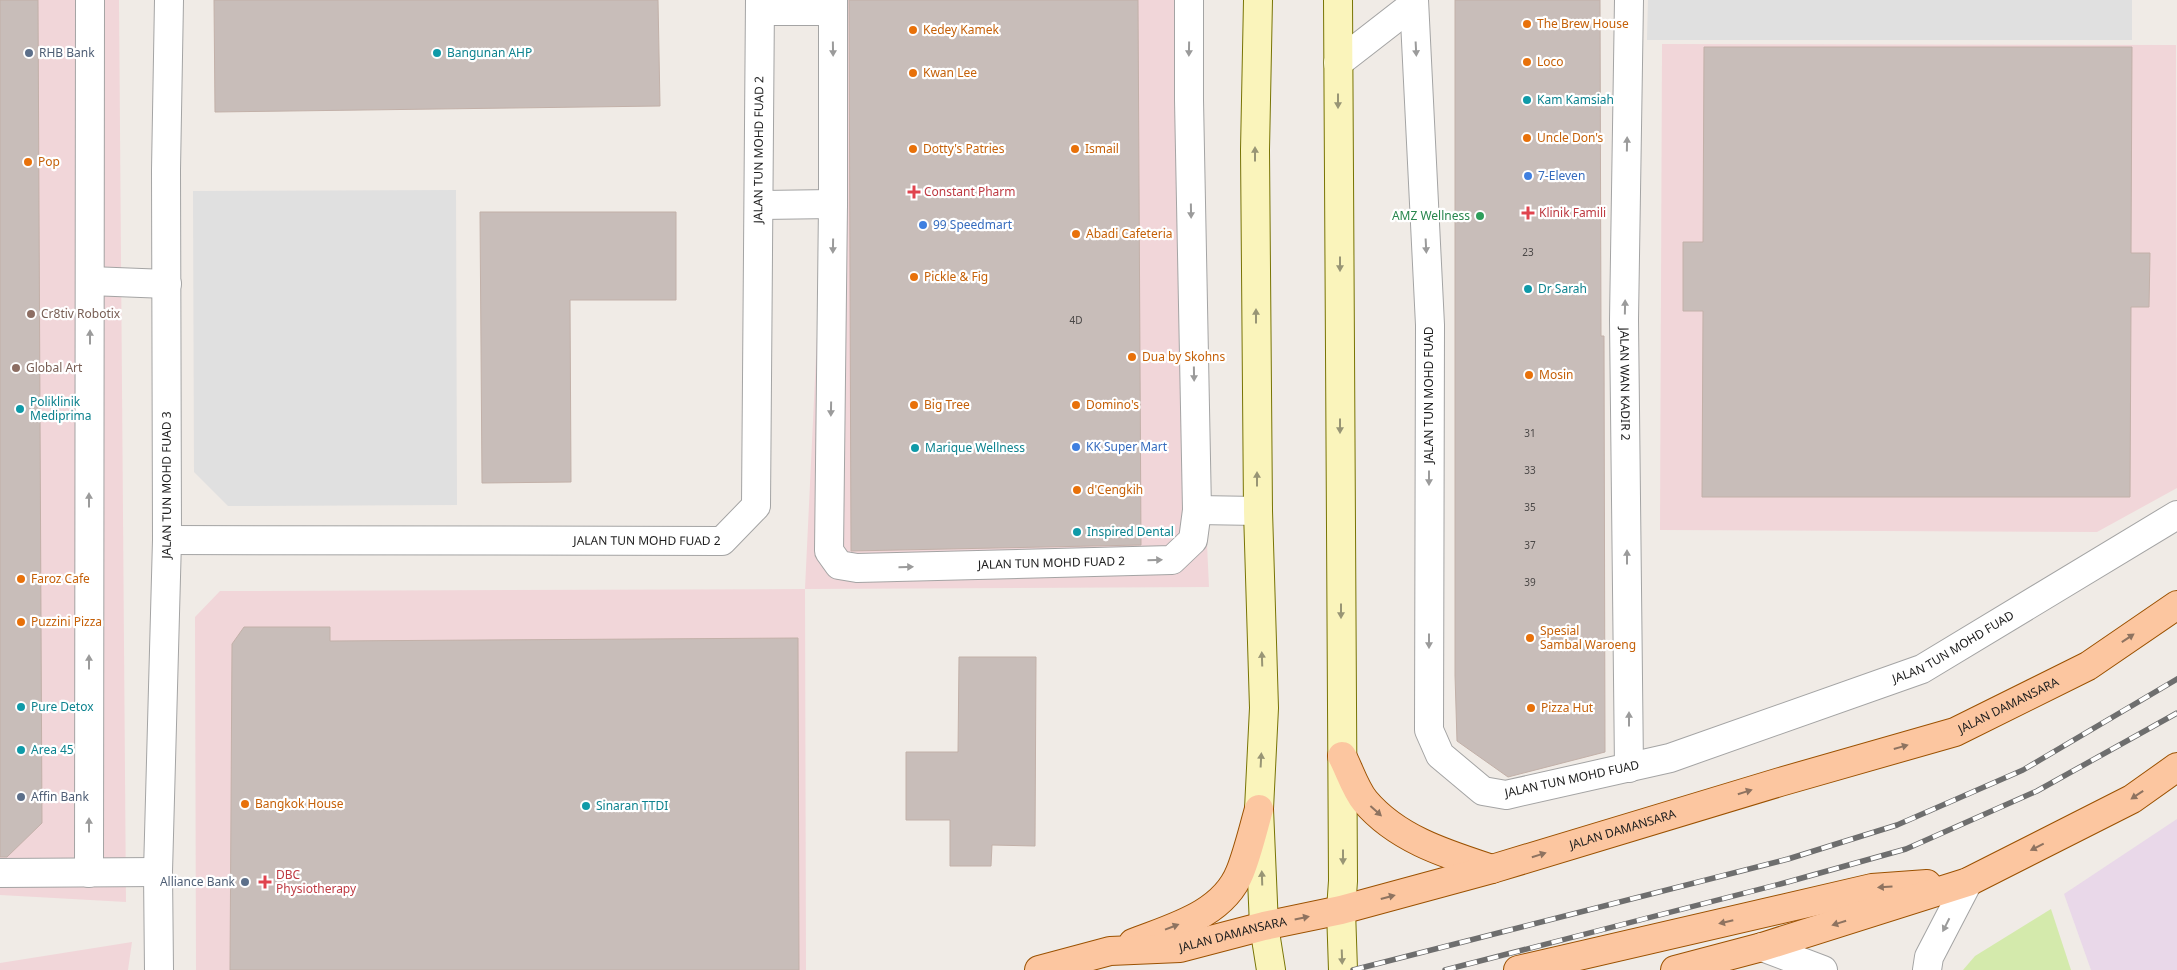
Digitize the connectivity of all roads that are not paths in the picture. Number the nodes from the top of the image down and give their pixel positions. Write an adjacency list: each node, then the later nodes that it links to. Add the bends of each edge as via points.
1 (90, 0): 13 (street)
2 (169, 0): 14 (street, JALAN TUN MOHD FUAD 3)
3 (1189, 0): 15 (street, one-way to 15, via 1188,100)
4 (1258, 0): 16 (main road, one-way to 4, via 1255,150)
5 (1338, 0): 10 (main road)
6 (1629, 0): 22 (street, JALAN WAN KADIR 2, one-way to 6, via 1624,320)
7 (1414, 2): 10 (street); 22 (street, JALAN TUN MOHD FUAD, one-way to 22, via 1430,325 1429,730 1440,755 1483,791 1506,795)
8 (760, 5): 9 (street); 12 (street, JALAN TUN MOHD FUAD 2)
9 (833, 5): 11 (street, JALAN TUN MOHD FUAD 2, one-way to 11)
10 (1338, 63): 20 (main road, one-way to 20)
11 (833, 204): 12 (street); 15 (street, JALAN TUN MOHD FUAD 2, one-way to 15, via 830,551 839,564 866,568 1172,560 1194,540)
12 (759, 205): 18 (street, JALAN TUN MOHD FUAD 2, via 756,506 722,541)
13 (90, 282): 14 (street); 27 (street, one-way to 13)
14 (167, 284): 18 (street, JALAN TUN MOHD FUAD 3)
15 (1197, 510): 16 (street)
16 (1258, 511): 23 (main road, one-way to 16, via 1264,708)
17 (2177, 515): 22 (street, JALAN TUN MOHD FUAD, via 1922,669 1670,758)
18 (168, 540): 25 (street, JALAN TUN MOHD FUAD 3)
19 (2177, 605): 24 (main road, JALAN DAMANSARA, one-way to 19, via 1955,732 2088,666)
20 (1342, 756): 24 (main road, one-way to 24, via 1364,800 1400,832 1444,853); 29 (main road, one-way to 29)
21 (2177, 767): 28 (main road, one-way to 28, via 2132,799)
22 (1629, 768)
23 (1259, 809): 30 (main road, one-way to 23); 32 (main road, one-way to 23, via 1191,920 1221,900 1239,874)
24 (1492, 869): 29 (main road, JALAN DAMANSARA, one-way to 24)
25 (158, 872): 27 (street); 33 (street, JALAN TUN MOHD FUAD 3)
26 (0, 873): 27 (street)
27 (88, 873)
28 (1968, 882): 31 (main road, one-way to 31); 37 (main road, one-way to 37, via 1872,888); 40 (street, one-way to 40, via 1930,957)
29 (1341, 910): 30 (main road, JALAN DAMANSARA, one-way to 29); 36 (main road, one-way to 36)
30 (1264, 926): 32 (main road, JALAN DAMANSARA, via 1180,948); 35 (main road)
31 (1762, 948): 38 (main road); 39 (street)
32 (1110, 951): 34 (main road, JALAN DAMANSARA)
33 (159, 970)
34 (1039, 970)
35 (1271, 970)
36 (1343, 970)
37 (1518, 970)
38 (1676, 970)
39 (1823, 970)
40 (1927, 970)

